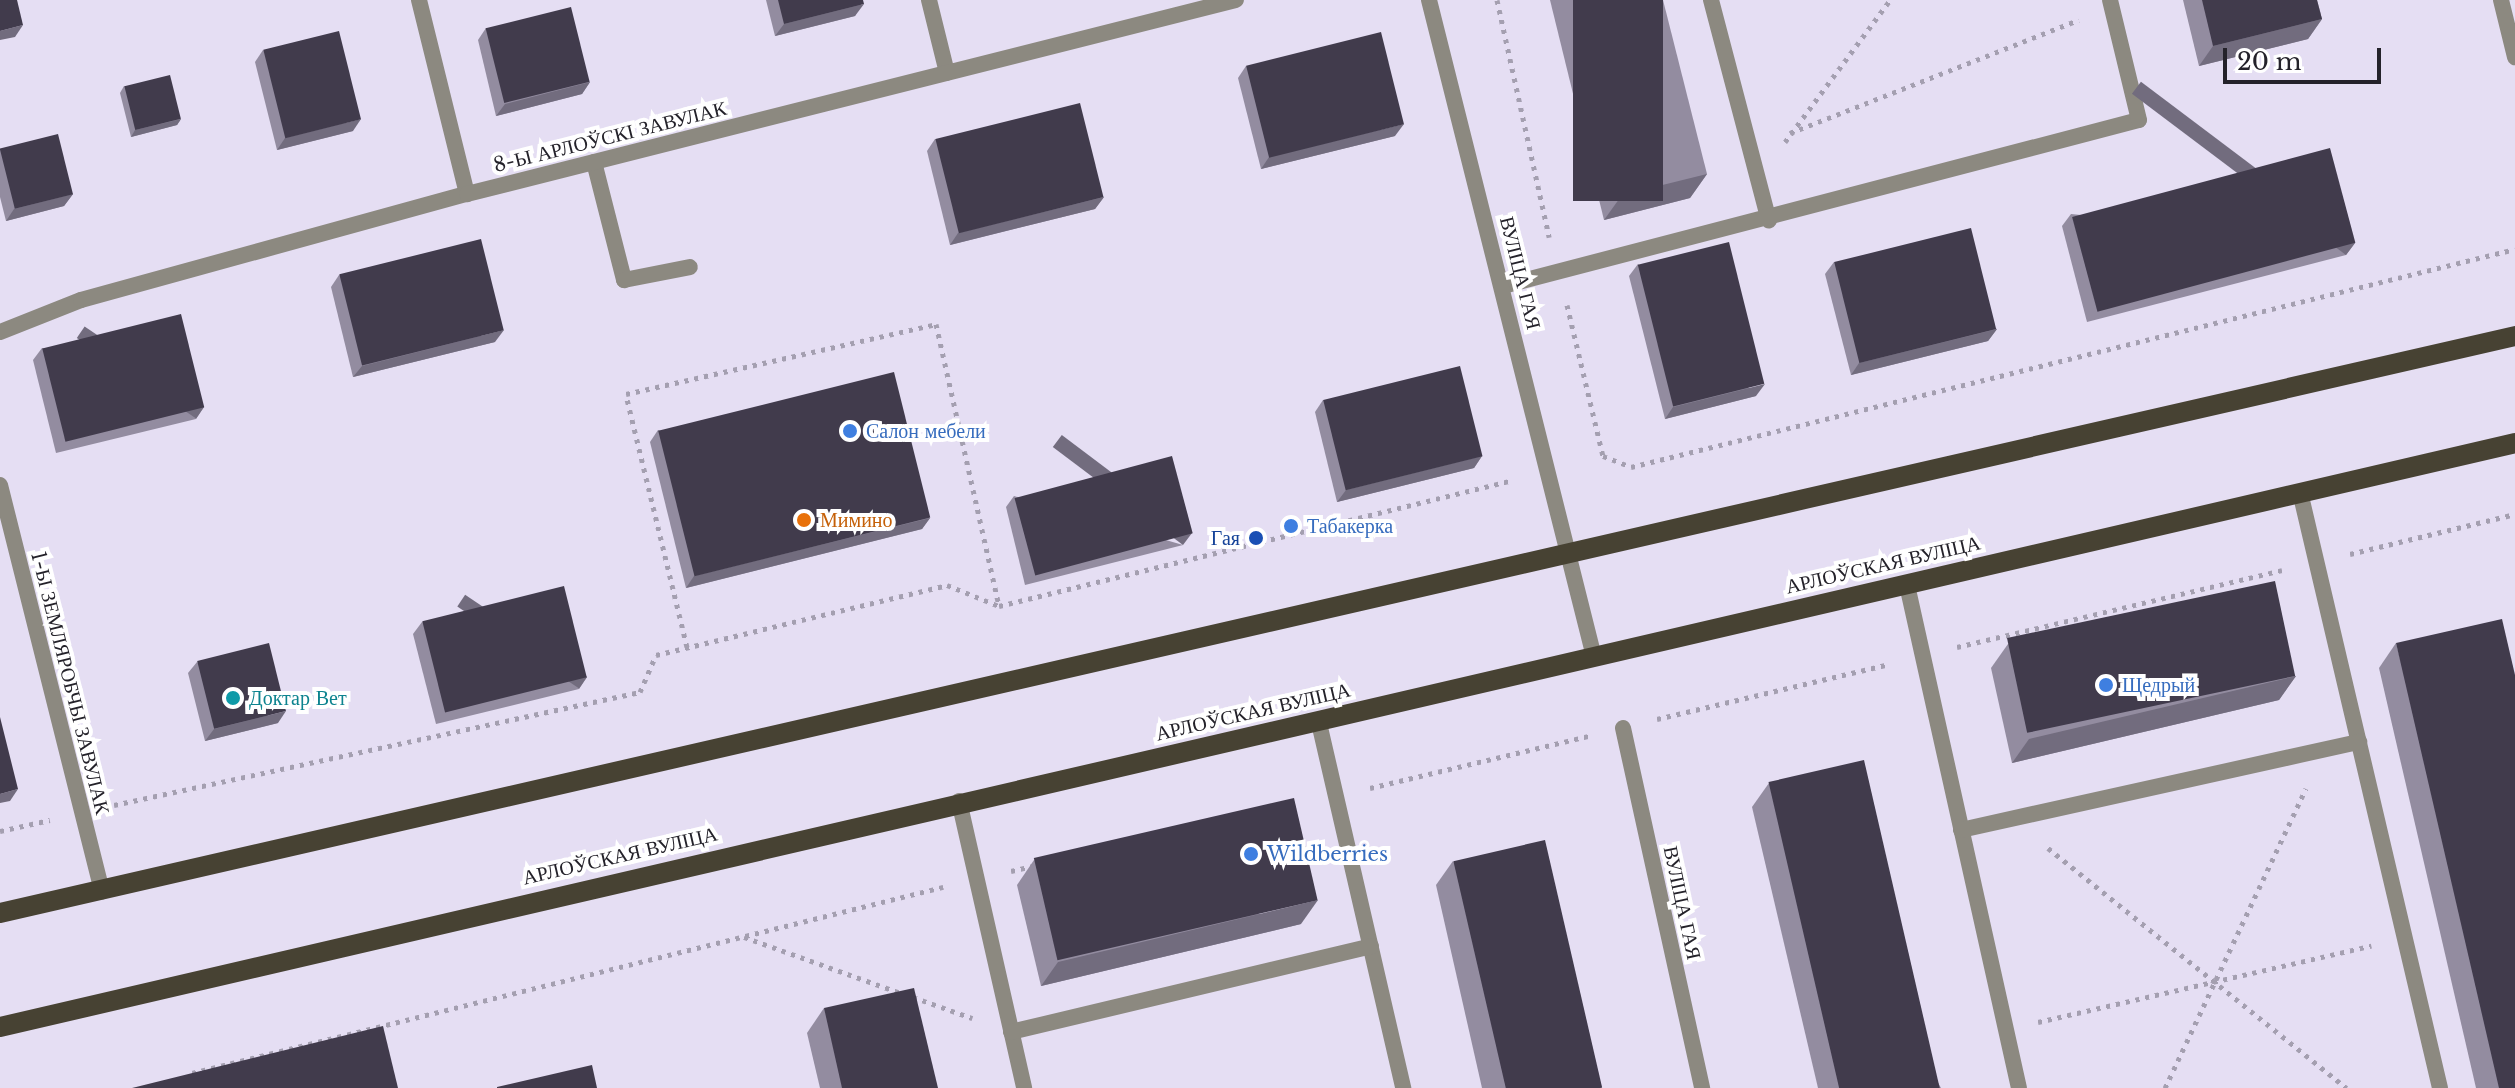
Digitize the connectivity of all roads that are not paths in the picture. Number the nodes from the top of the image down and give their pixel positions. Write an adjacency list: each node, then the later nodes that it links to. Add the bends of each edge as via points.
1 (419, 0): 11 (street)
2 (929, 0): 9 (street)
3 (1236, 0): 9 (street, 8-Ы АРЛОЎСКІ ЗАВУЛАК)
4 (1429, 0): 14 (street, ВУЛІЦА ГАЯ)
5 (1711, 0): 12 (street)
6 (2501, 0): 8 (street)
7 (2110, 4): 12 (street, via 2139,120)
8 (2515, 57)
9 (947, 73): 10 (street, 8-Ы АРЛОЎСКІ ЗАВУЛАК)
10 (594, 162): 11 (street, 8-Ы АРЛОЎСКІ ЗАВУЛАК); 13 (street, via 624,280)
11 (467, 194): 15 (street, 8-Ы АРЛОЎСКІ ЗАВУЛАК, via 81,300)
12 (1769, 221): 14 (street)
13 (690, 267)
14 (1503, 286): 20 (street, ВУЛІЦА ГАЯ)
15 (0, 332)
16 (2515, 336): 20 (main road)
17 (2515, 443): 19 (main road, АРЛОЎСКАЯ ВУЛІЦА)
18 (0, 485): 28 (street, 1-Ы ЗЕМЛЯРОБЧЫ ЗАВУЛАК)
19 (2300, 492): 21 (main road, АРЛОЎСКАЯ ВУЛІЦА); 25 (street)
20 (1568, 557): 22 (street, ВУЛІЦА ГАЯ); 28 (main road)
21 (1907, 585): 22 (main road, АРЛОЎСКАЯ ВУЛІЦА); 27 (street)
22 (1594, 657): 23 (main road, АРЛОЎСКАЯ ВУЛІЦА)
23 (1319, 723): 26 (main road, АРЛОЎСКАЯ ВУЛІЦА); 30 (street)
24 (1623, 728): 35 (street, ВУЛІЦА ГАЯ)
25 (2359, 742): 27 (street); 37 (street)
26 (959, 801): 31 (main road, АРЛОЎСКАЯ ВУЛІЦА); 32 (street)
27 (1961, 830): 36 (street)
28 (102, 891): 29 (main road)
29 (0, 913)
30 (1371, 946): 32 (street); 34 (street)
31 (0, 1027)
32 (1011, 1032): 33 (street)
33 (1024, 1088)
34 (1403, 1088)
35 (1702, 1088)
36 (2019, 1088)
37 (2440, 1088)

